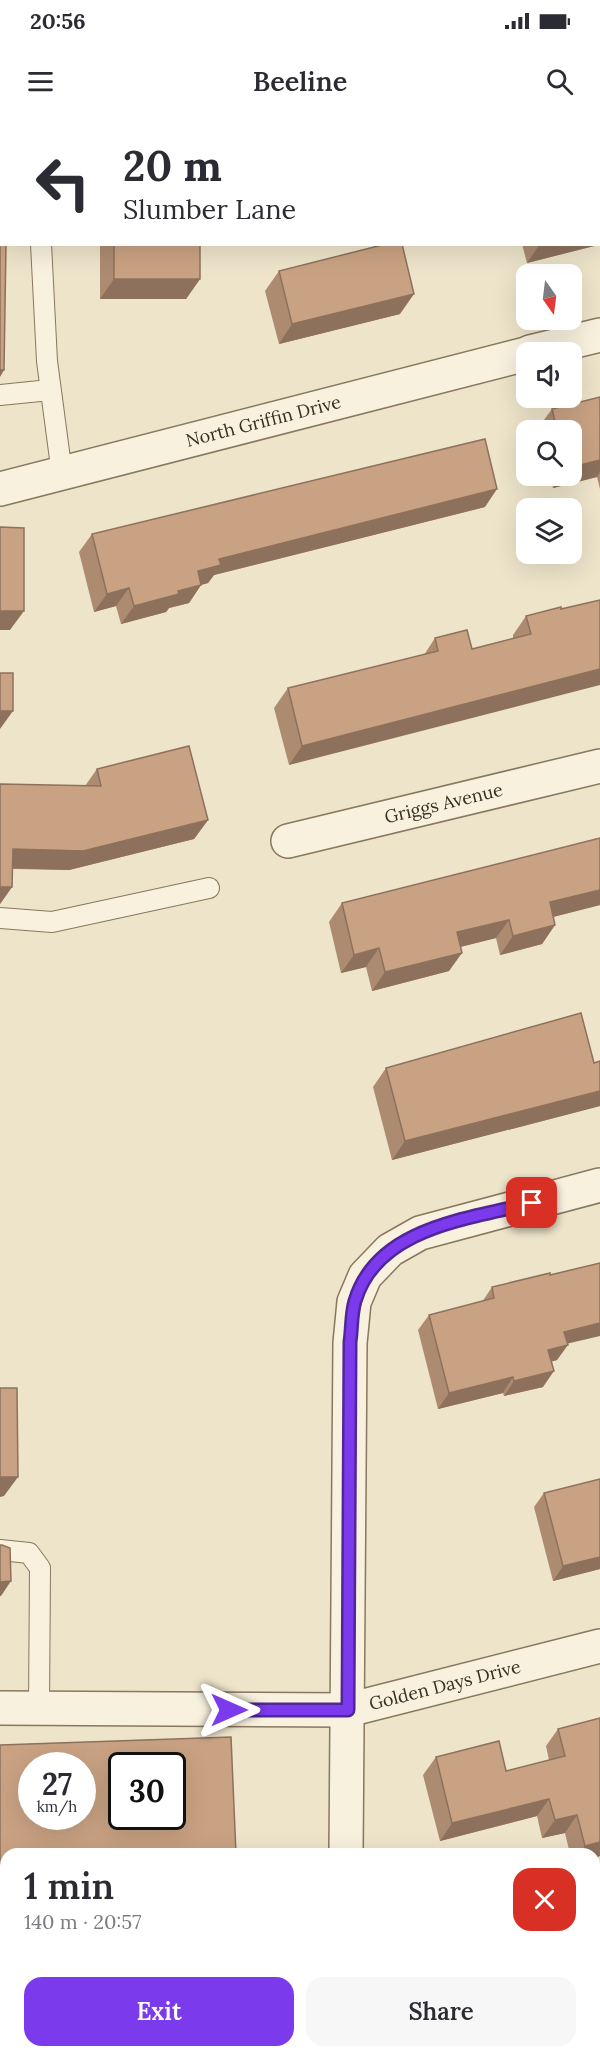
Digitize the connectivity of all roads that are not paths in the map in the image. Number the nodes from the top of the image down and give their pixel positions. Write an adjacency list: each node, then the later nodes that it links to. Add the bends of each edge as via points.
1 (41, 246): 5 (lane)
2 (600, 334): 3 (street, North Griffin Drive)
3 (570, 342)
4 (516, 356): 7 (street, North Griffin Drive)
5 (50, 390): 6 (lane); 7 (lane)
6 (0, 394)
7 (62, 474): 8 (street, North Griffin Drive)
8 (0, 489)
9 (600, 766): 10 (street, Griggs Avenue)
10 (288, 841)
11 (209, 888): 12 (lane, via 52,922)
12 (0, 918)
13 (600, 1185): 18 (street, via 420,1233 390,1250 365,1276 354,1302 350,1342)
14 (0, 1550): 17 (lane, via 29,1553 40,1569)
15 (600, 1646): 18 (street, Golden Days Drive)
16 (0, 1708): 17 (street, Golden Days Drive)
17 (39, 1708): 18 (street, Golden Days Drive)
18 (348, 1710): 19 (street)
19 (346, 1848)

